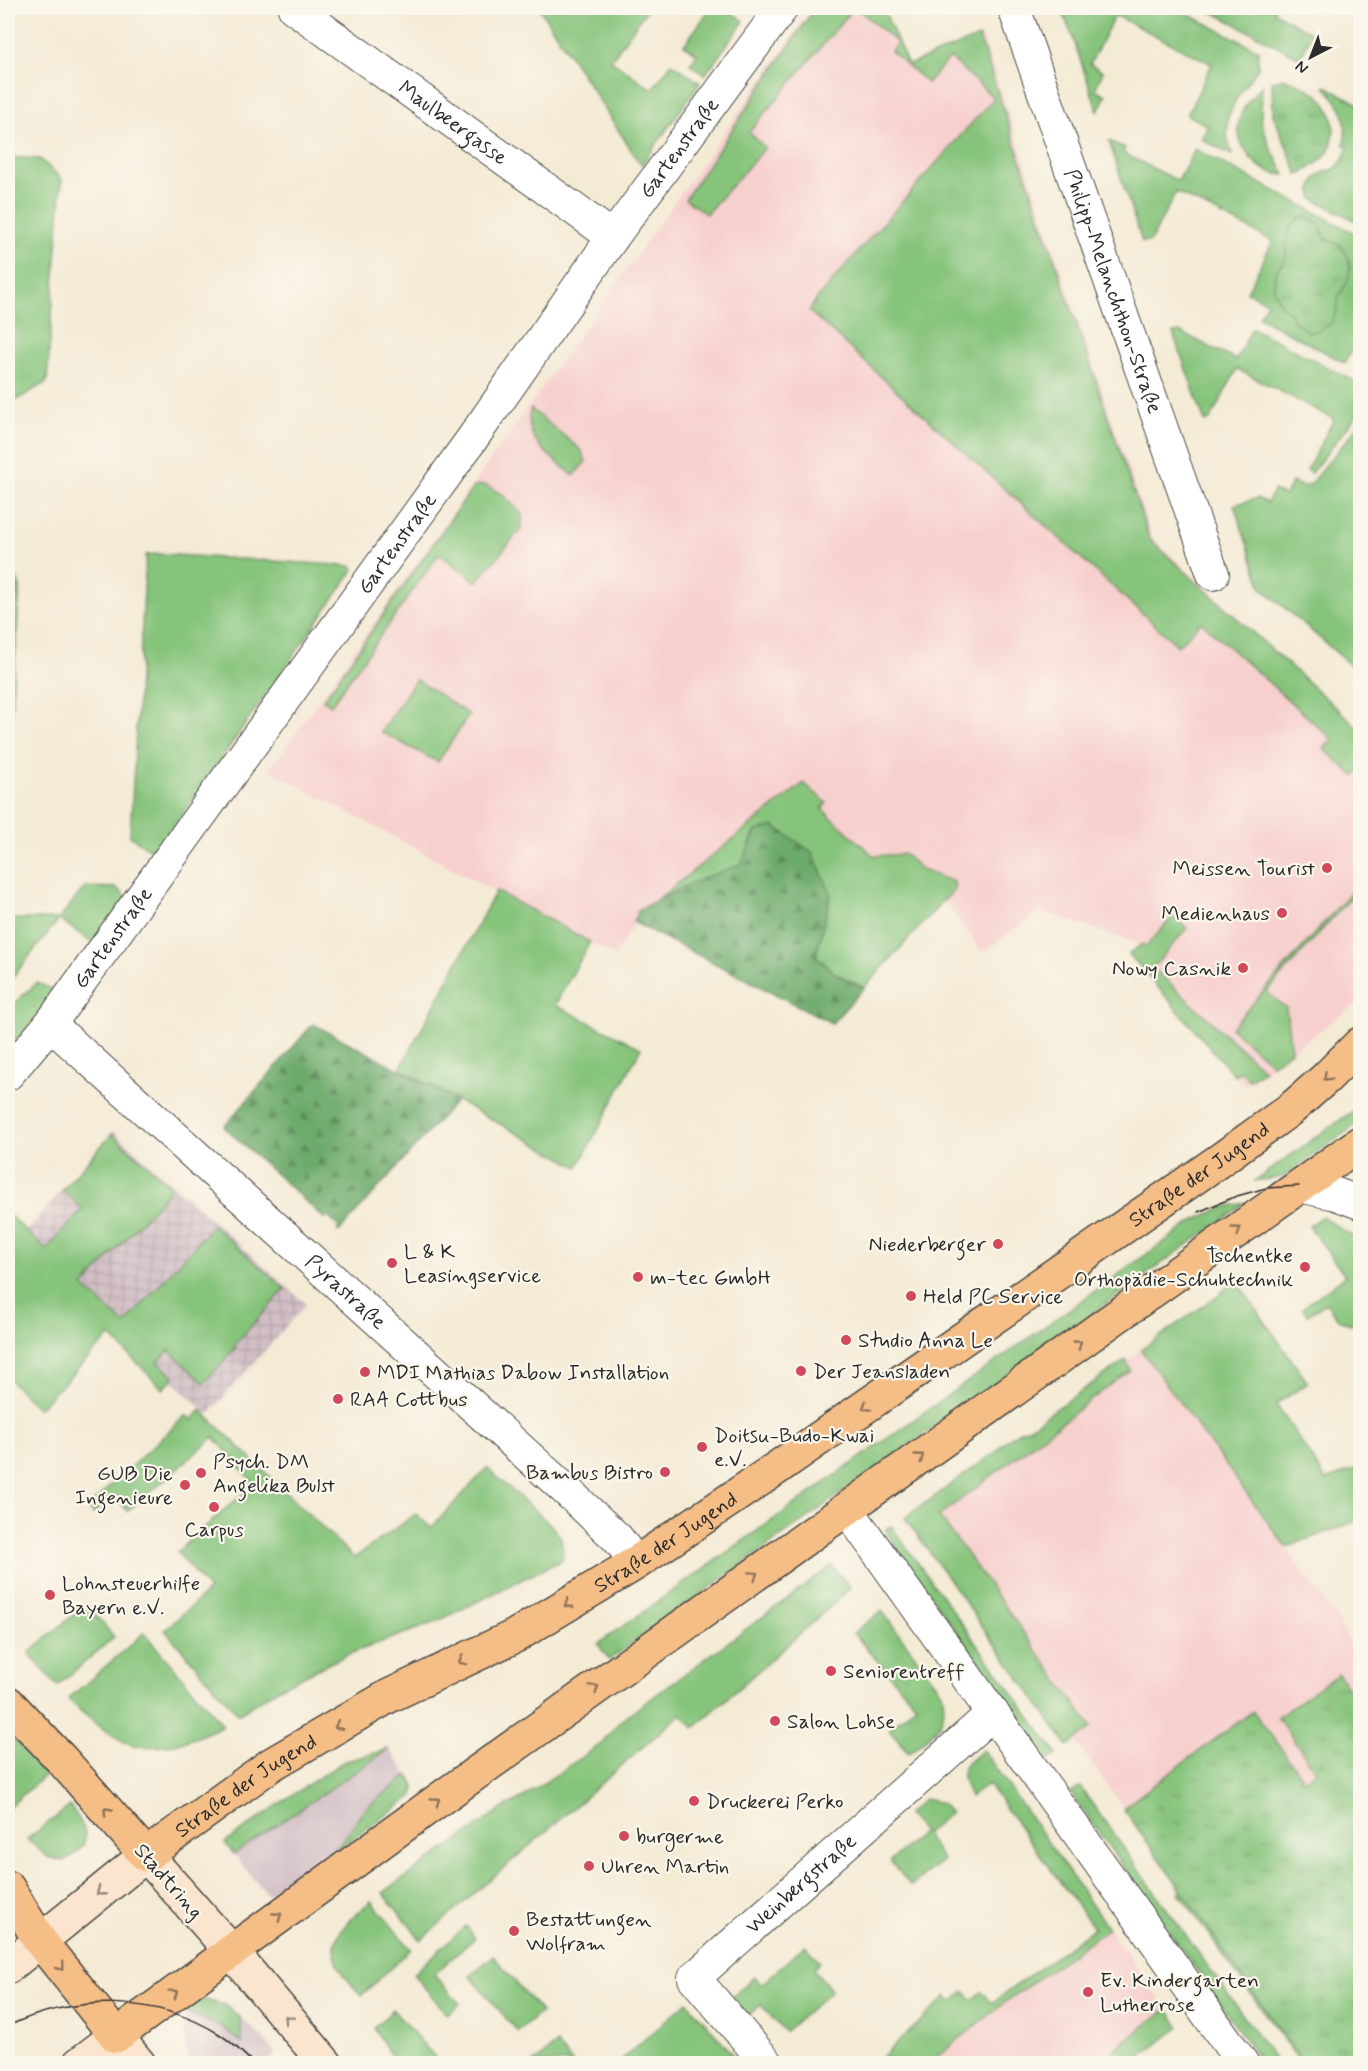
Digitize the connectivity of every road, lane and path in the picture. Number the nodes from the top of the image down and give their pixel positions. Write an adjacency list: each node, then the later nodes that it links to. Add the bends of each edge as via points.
1 (294, 8): 4 (street, Maulbeergasse)
2 (782, 8): 4 (street, Gartenstraße)
3 (1014, 8): 5 (street, Philipp-Melanchthon-Straße)
4 (613, 237): 6 (street, Gartenstraße)
5 (1213, 574)
6 (50, 1024): 8 (street, Gartenstraße); 13 (street, Pyrastraße, via 577,1501 618,1539)
7 (1360, 1044): 13 (main road, Straße der Jugend, one-way to 13, via 1292,1108 1229,1154)
8 (8, 1074)
9 (1360, 1143): 10 (main road)
10 (1299, 1186): 11 (street); 12 (main road, one-way to 10)
11 (1360, 1203)
12 (847, 1509): 15 (street); 19 (main road, one-way to 12)
13 (636, 1563): 16 (main road, Straße der Jugend, one-way to 16, via 515,1636 389,1696 272,1764)
14 (8, 1703): 16 (main road, Stadtring, one-way to 14)
15 (993, 1713): 25 (street, Weinbergstraße, via 693,1978); 26 (street)
16 (146, 1855): 18 (main road, Straße der Jugend, one-way to 18); 19 (main road, Stadtring)
17 (8, 1888): 18 (main road)
18 (40, 1941): 20 (main road, Straße der Jugend); 21 (main road, one-way to 21)
19 (231, 1951): 21 (main road, one-way to 19); 24 (main road, Stadtring, one-way to 19)
20 (8, 1967)
21 (116, 2036): 22 (main road); 23 (main road)
22 (79, 2064)
23 (139, 2064)
24 (326, 2064)
25 (768, 2064)
26 (1243, 2064)

